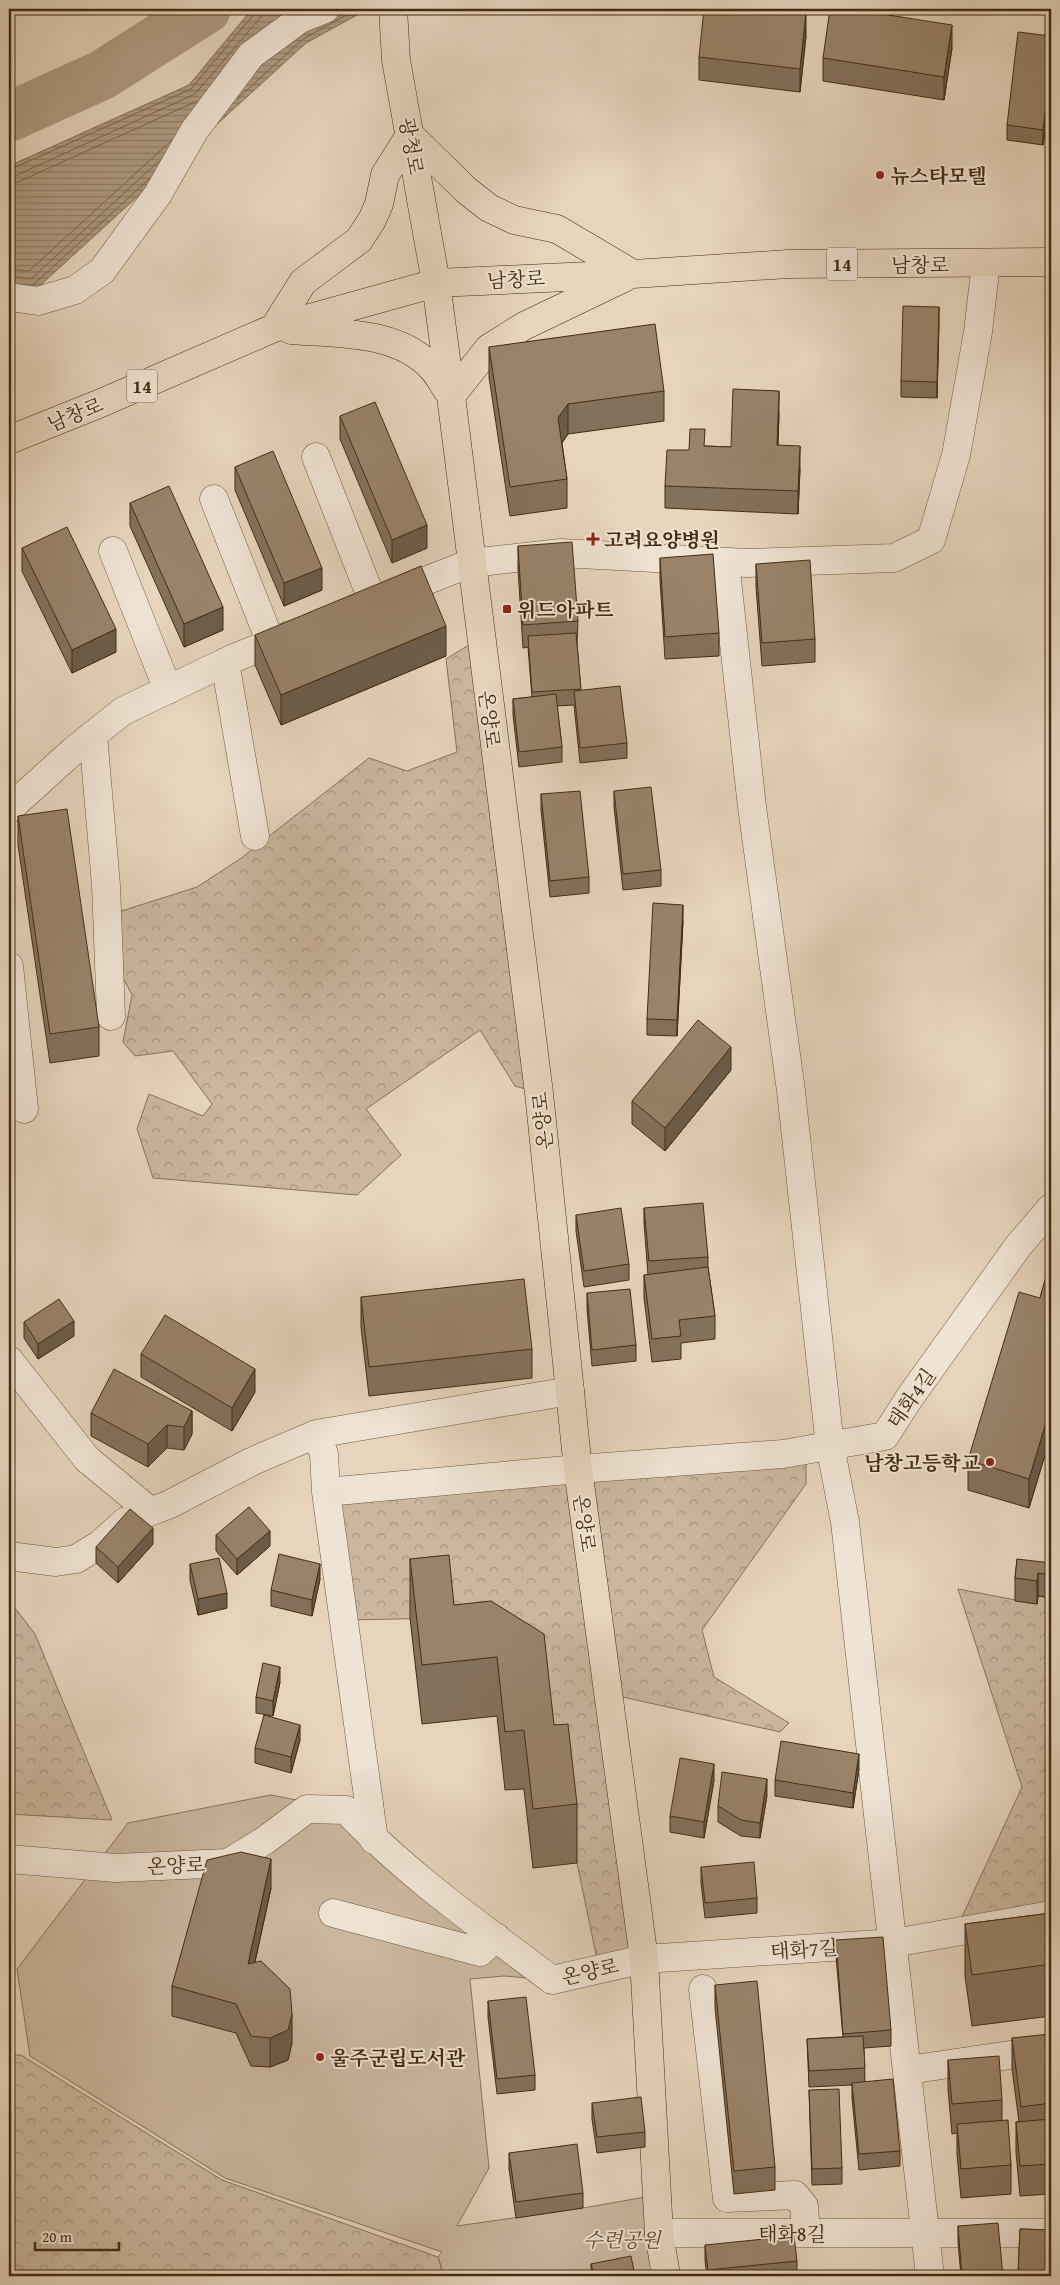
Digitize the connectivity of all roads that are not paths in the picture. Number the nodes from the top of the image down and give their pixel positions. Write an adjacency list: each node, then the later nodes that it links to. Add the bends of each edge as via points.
1 (325, 9): 8 (street, via 300,19 251,55 194,131 158,194 102,271 75,290 38,301)
2 (393, 9): 3 (main road, 광청로, via 396,60)
3 (410, 135): 6 (main road, via 489,208 514,220 557,229); 7 (main road, 광청로); 9 (main road, via 385,174 379,204 359,240 303,282)
4 (1051, 262): 5 (main road, 남창로 / 14)
5 (986, 263): 6 (main road, 남창로 / 14, via 788,264); 16 (street, via 978,332 956,455 931,540 894,558)
6 (633, 274): 7 (main road, 남창로 / 14); 10 (main road, via 524,326 489,348)
7 (436, 283): 9 (main road, 남창로 / 14); 10 (main road, 온양로)
8 (9, 297)
9 (274, 328): 10 (main road, via 380,338 397,344 416,353 433,369); 11 (main road, 남창로 / 14, via 101,404)
10 (451, 396): 15 (main road, 온양로)
11 (9, 440)
12 (316, 457): 15 (street, via 364,606)
13 (214, 499): 18 (street)
14 (113, 551): 20 (street)
15 (471, 562): 16 (street, via 561,554); 29 (main road, 온양로, via 539,1093)
16 (725, 562): 31 (street, via 752,807 791,1091)
17 (318, 624): 18 (street)
18 (271, 643): 19 (street)
19 (225, 662): 20 (street); 23 (street)
20 (168, 690): 21 (street, via 123,711)
21 (93, 735): 22 (street); 25 (street, via 106,885)
22 (9, 808)
23 (255, 836)
24 (9, 966): 26 (street)
25 (111, 1016)
26 (24, 1109)
27 (1051, 1208): 31 (street, 태화4길, via 1020,1245 885,1436)
28 (9, 1360): 34 (street, via 87,1459)
29 (570, 1391): 30 (street); 32 (main road, 온양로)
30 (316, 1434): 33 (street, via 324,1454); 34 (street)
31 (830, 1446): 32 (street, 태화4길, via 783,1454); 41 (street, via 845,1522)
32 (578, 1469): 33 (street, 태화4길); 42 (main road, 온양로)
33 (326, 1492): 36 (street)
34 (150, 1511): 35 (street, via 126,1521 99,1545 76,1559 56,1562)
35 (9, 1556)
36 (374, 1840): 37 (street, 온양로, via 346,1810 307,1809 228,1863 116,1868); 40 (street, 온양로)
37 (9, 1859)
38 (333, 1913): 40 (street, via 480,1952)
39 (1051, 1915): 41 (street, 태화7길)
40 (496, 1937): 42 (street, 온양로, via 552,1980)
41 (894, 1943): 42 (street, 태화7길); 45 (street)
42 (644, 1959): 49 (main road, 온양로)
43 (703, 1989): 47 (street, via 727,2198 795,2195 804,2206)
44 (1051, 2049): 45 (street)
45 (908, 2070): 48 (street)
46 (1051, 2232): 48 (street, 태화8길)
47 (806, 2233): 48 (street, 태화8길); 49 (street, 태화8길)
48 (926, 2233): 51 (street)
49 (659, 2234): 50 (main road, 온양로)
50 (666, 2276)
51 (930, 2276)

